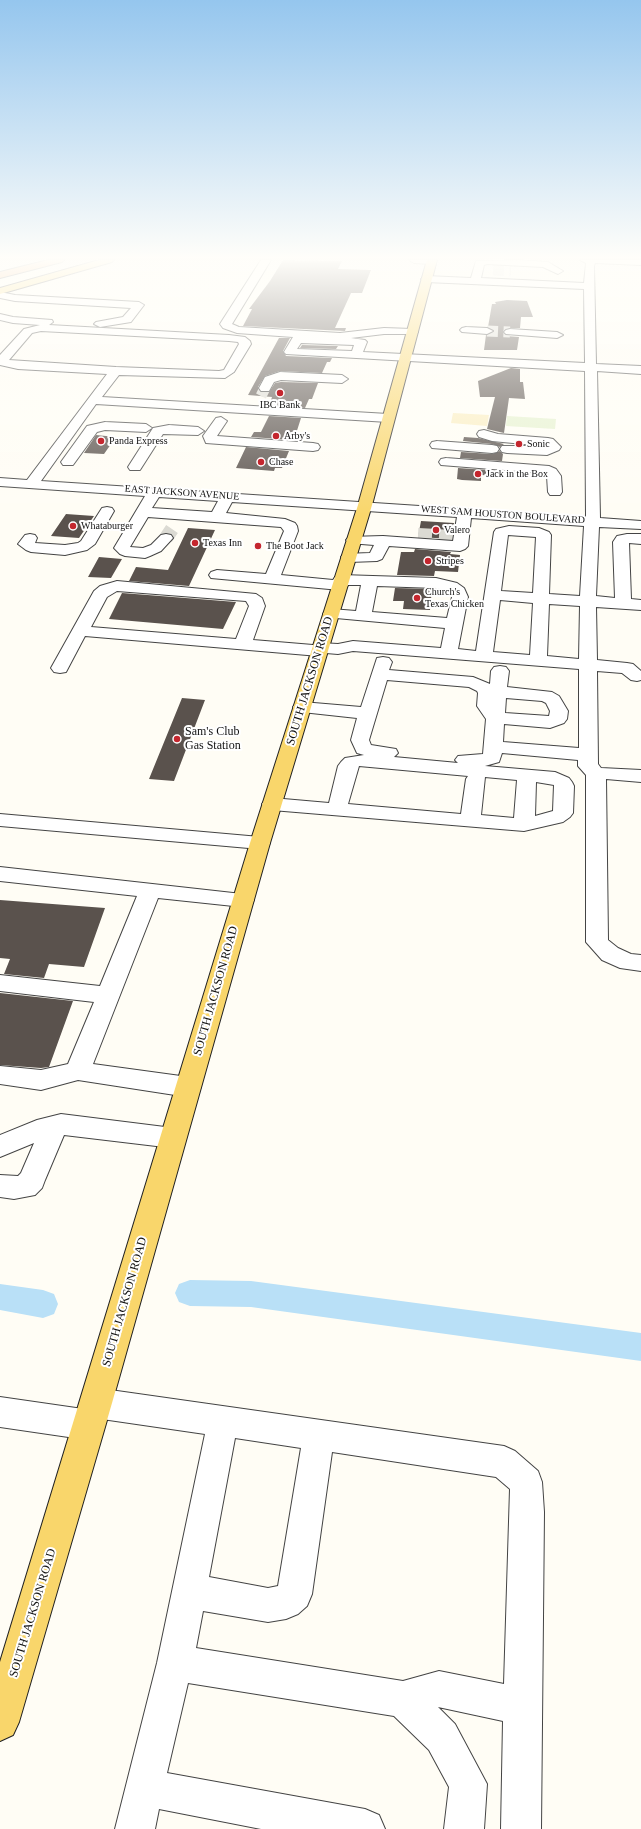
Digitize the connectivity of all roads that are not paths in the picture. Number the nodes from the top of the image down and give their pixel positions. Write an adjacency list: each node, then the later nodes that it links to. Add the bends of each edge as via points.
1 (15, 345): 11 (street, via 3,362)
2 (244, 345): 11 (street, via 228,372 222,375)
3 (294, 345): 7 (street, via 290,352)
4 (360, 345): 7 (street)
5 (590, 345): 9 (street)
6 (408, 347): 7 (street); 9 (street); 17 (main road, SOUTH JACKSON ROAD)
7 (356, 355)
8 (641, 363): 9 (street)
9 (590, 364): 10 (street); 40 (street)
10 (641, 370)
11 (116, 371): 14 (street)
12 (342, 379): 13 (street, via 280,376 269,380)
13 (262, 395): 15 (street); 16 (street, via 251,403)
14 (93, 400): 16 (street); 30 (street)
15 (329, 405)
16 (247, 410): 17 (street)
17 (388, 418): 34 (main road, SOUTH JACKSON ROAD)
18 (221, 421): 23 (street, via 210,436 211,440)
19 (146, 428): 26 (street, via 105,426 92,429)
20 (198, 431): 28 (street, via 158,431)
21 (484, 434): 25 (street, via 498,438 545,441 554,447 547,452)
22 (438, 445): 24 (street)
23 (313, 447)
24 (492, 448)
25 (508, 449)
26 (68, 462)
27 (446, 462): 32 (street, via 544,469 554,476)
28 (136, 467)
29 (0, 482): 30 (street, EAST JACKSON AVENUE)
30 (31, 484): 31 (street, EAST JACKSON AVENUE)
31 (155, 492): 33 (street, EAST JACKSON AVENUE); 37 (street)
32 (556, 492)
33 (228, 496): 34 (street, EAST JACKSON AVENUE); 39 (street)
34 (365, 505): 35 (street, WEST SAM HOUSTON BOULEVARD); 46 (main road, SOUTH JACKSON ROAD)
35 (412, 509): 42 (street, WEST SAM HOUSTON BOULEVARD); 43 (street, via 409,522)
36 (107, 511): 44 (street, via 87,544 82,546 65,550 31,548 26,544)
37 (143, 512): 38 (street); 38 (street, via 122,548 125,551 145,553 156,548 169,533)
38 (178, 515): 39 (street)
39 (217, 517): 48 (street, via 285,523 290,526 291,531)
40 (593, 521): 41 (street, WEST SAM HOUSTON BOULEVARD); 42 (street, WEST SAM HOUSTON BOULEVARD); 53 (street, via 590,531)
41 (641, 525)
42 (459, 529): 43 (street, via 460,546)
43 (414, 533): 46 (street, via 383,542 377,556 372,558)
44 (30, 538)
45 (641, 538): 54 (street, via 627,538 620,542)
46 (351, 548): 49 (main road, SOUTH JACKSON ROAD)
47 (218, 575): 48 (street)
48 (271, 580): 49 (street)
49 (341, 582): 50 (street); 56 (main road, SOUTH JACKSON ROAD)
50 (375, 582): 57 (street); 58 (street, via 445,591 451,601)
51 (493, 595): 52 (street); 52 (street, via 501,532 509,530 539,532 544,535); 62 (street)
52 (541, 598): 53 (street); 64 (street)
53 (588, 601): 54 (street); 68 (street)
54 (623, 604): 55 (street)
55 (641, 605)
56 (331, 614): 57 (street); 61 (main road, SOUTH JACKSON ROAD)
57 (363, 616): 58 (street)
58 (454, 624): 63 (street)
59 (80, 631): 60 (street); 60 (street, via 101,620 124,587 250,596 256,601 257,606); 65 (street)
60 (243, 644): 61 (street)
61 (326, 649): 63 (street, via 353,646); 66 (street); 71 (main road, SOUTH JACKSON ROAD)
62 (484, 656): 63 (street); 64 (street)
63 (454, 658): 66 (street); 67 (street)
64 (538, 661): 68 (street)
65 (60, 668)
66 (381, 668): 72 (street); 73 (street, via 473,682 483,687 487,693 486,706)
67 (500, 671): 68 (street); 70 (street)
68 (588, 672): 69 (street, via 618,681); 75 (street)
69 (639, 676)
70 (498, 692): 73 (street); 73 (street, via 546,696 553,700 559,711 558,719 550,722)
71 (302, 707): 72 (street); 80 (main road, SOUTH JACKSON ROAD)
72 (368, 713): 74 (street, via 360,740 364,749 480,761 492,758)
73 (496, 718): 74 (street)
74 (493, 747): 75 (street)
75 (588, 755): 76 (street, via 588,766)
76 (596, 773): 78 (street); 89 (street, via 597,942 610,954 628,962)
77 (527, 775): 81 (street, via 360,760 348,766); 84 (street); 84 (street, via 555,778 562,782 565,806 563,813 556,818)
78 (641, 776)
79 (476, 779): 83 (street)
80 (272, 804): 81 (street); 85 (main road, SOUTH JACKSON ROAD)
81 (337, 809): 83 (street)
82 (0, 820): 85 (street)
83 (470, 821): 84 (street)
84 (524, 825)
85 (260, 843): 88 (main road, SOUTH JACKSON ROAD)
86 (0, 874): 87 (street)
87 (150, 890): 88 (street); 91 (street)
88 (243, 900): 94 (main road, SOUTH JACKSON ROAD)
89 (641, 963)
90 (0, 983): 91 (street)
91 (108, 995): 92 (street)
92 (78, 1071): 93 (street, via 41,1080); 94 (street)
93 (0, 1075)
94 (188, 1087): 96 (main road, SOUTH JACKSON ROAD)
95 (54, 1126): 96 (street, via 61,1124); 97 (street); 98 (street, via 32,1180 25,1187)
96 (173, 1138): 100 (main road, SOUTH JACKSON ROAD)
97 (0, 1146)
98 (0, 1186)
99 (0, 1412): 100 (street)
100 (92, 1414): 101 (street); 107 (main road, SOUTH JACKSON ROAD)
101 (223, 1421): 102 (street); 103 (street)
102 (319, 1436): 103 (street, via 294,1594 286,1602 268,1605); 106 (street, via 504,1462 526,1482)
103 (188, 1591): 104 (street)
104 (175, 1663): 105 (street); 108 (street)
105 (403, 1700): 106 (street, via 439,1689); 111 (street, via 442,1737 468,1784)
106 (522, 1706): 112 (street)
107 (0, 1722)
108 (145, 1785): 109 (street); 110 (street, via 166,1792)
109 (135, 1829)
110 (365, 1829)
111 (464, 1829)
112 (521, 1829)

